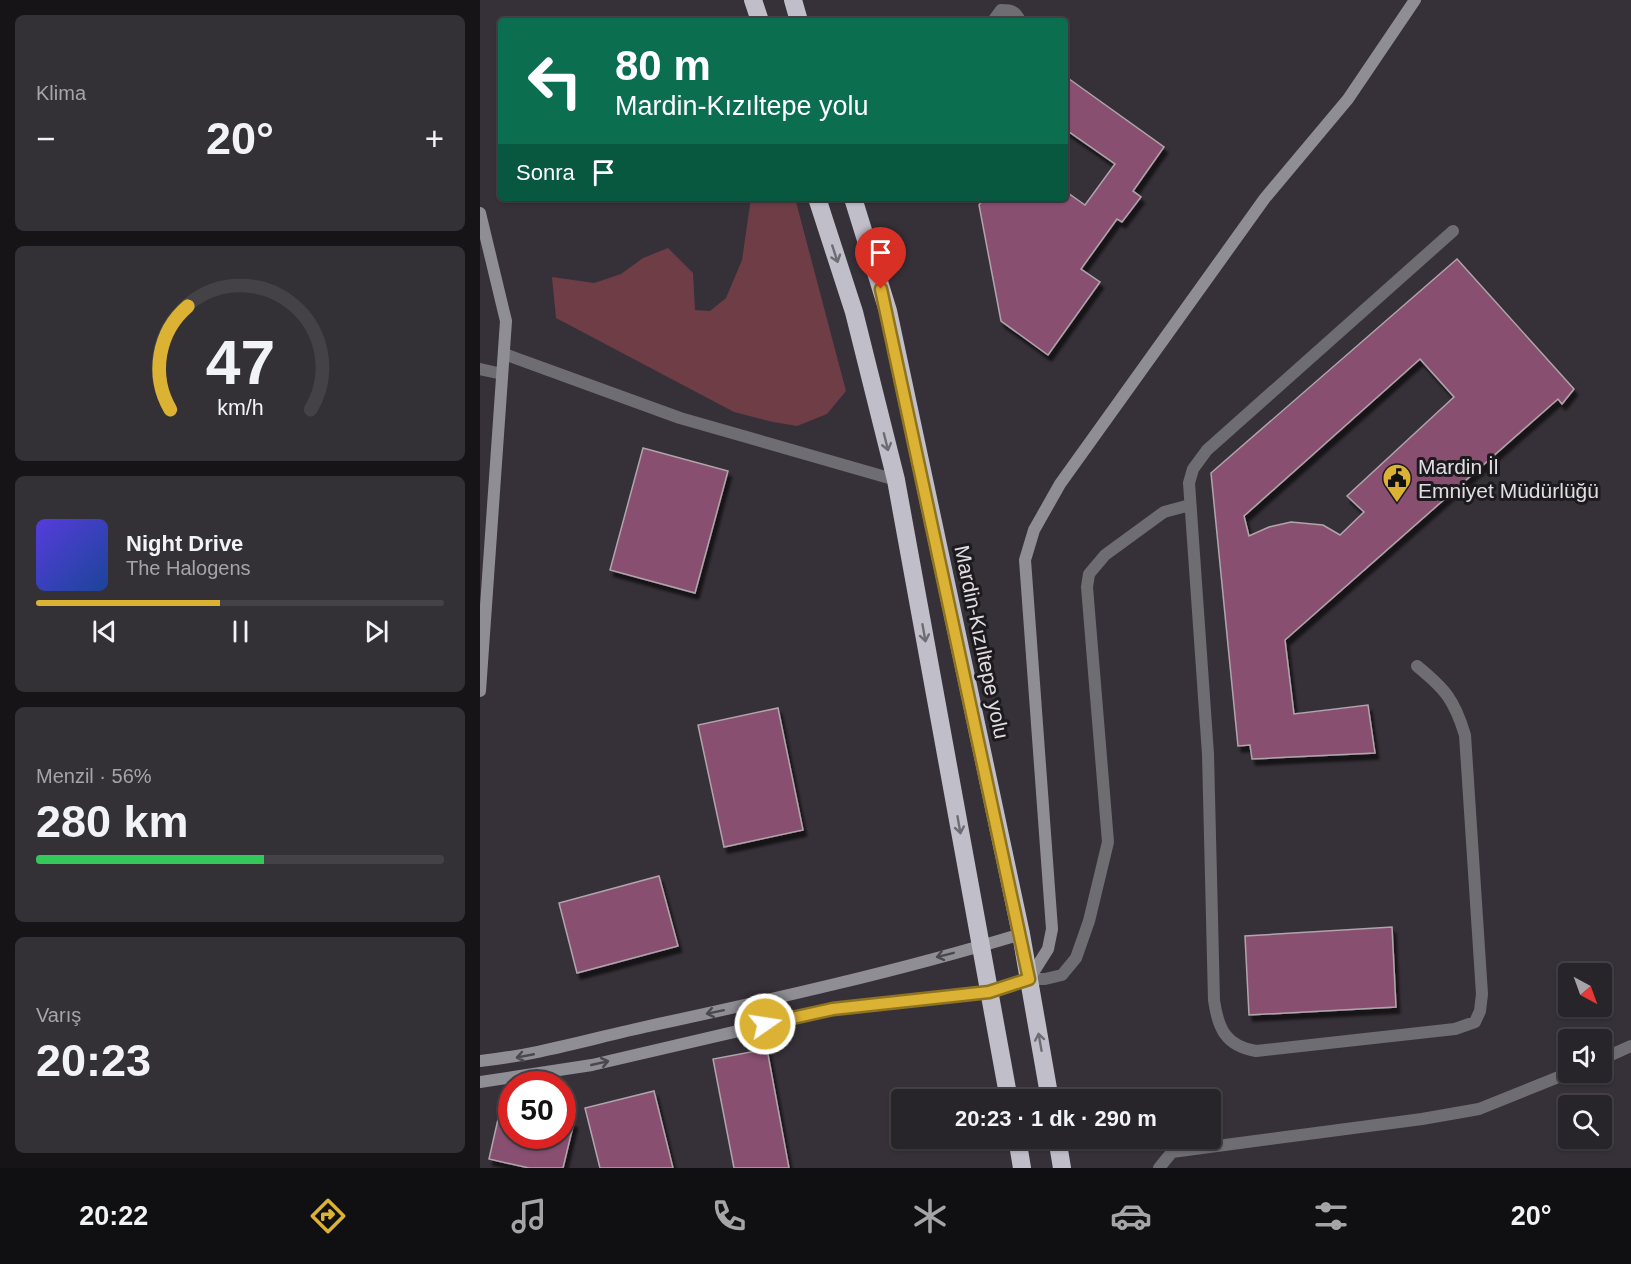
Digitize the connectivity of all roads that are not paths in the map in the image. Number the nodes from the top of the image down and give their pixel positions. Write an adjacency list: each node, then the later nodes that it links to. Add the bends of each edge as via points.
1 (753, 0): 4 (highway)
2 (793, 0): 5 (highway)
3 (1415, 0): 21 (street, via 1348,99 1265,198 1060,484 1034,530 1025,560 1052,929 1048,949)
4 (759, 18)
5 (798, 18)
6 (995, 18): 7 (street, via 1001,10 1011,10)
7 (1019, 18)
8 (818, 201): 15 (highway, one-way to 15, via 854,312)
9 (854, 201): 19 (highway, Mardin-Kızıltepe yolu, via 888,311)
10 (480, 213): 12 (street, via 506,321)
11 (1453, 231): 16 (street, via 1207,450 1193,469)
12 (504, 354): 14 (street); 15 (street, via 680,418)
13 (480, 369): 14 (street)
14 (502, 374): 18 (street)
15 (896, 480): 20 (highway, one-way to 20)
16 (1190, 505): 17 (street, via 1209,754 1214,1000 1223,1033 1239,1048 1256,1052 1455,1029 1475,1022 1482,994 1465,735 1445,689); 21 (street, via 1164,512 1105,555 1089,574 1108,842 1076,958 1062,975)
17 (1417, 666)
18 (480, 691)
19 (1021, 934): 20 (street); 21 (highway, Mardin-Kızıltepe yolu)
20 (981, 946): 22 (highway); 25 (street, one-way to 25, via 522,1057)
21 (1029, 979): 22 (street); 29 (highway, Mardin-Kızıltepe yolu, one-way to 21)
22 (989, 992): 27 (street, one-way to 22, via 592,1065 833,1009); 28 (highway)
23 (1631, 1046): 24 (street)
24 (1612, 1055)
25 (480, 1061)
26 (1558, 1077): 34 (street, via 1479,1108 1172,1152)
27 (480, 1082)
28 (1007, 1089)
29 (1048, 1089)
30 (1019, 1149): 32 (highway)
31 (1059, 1149): 33 (highway)
32 (1022, 1168)
33 (1062, 1168)
34 (1159, 1168)

